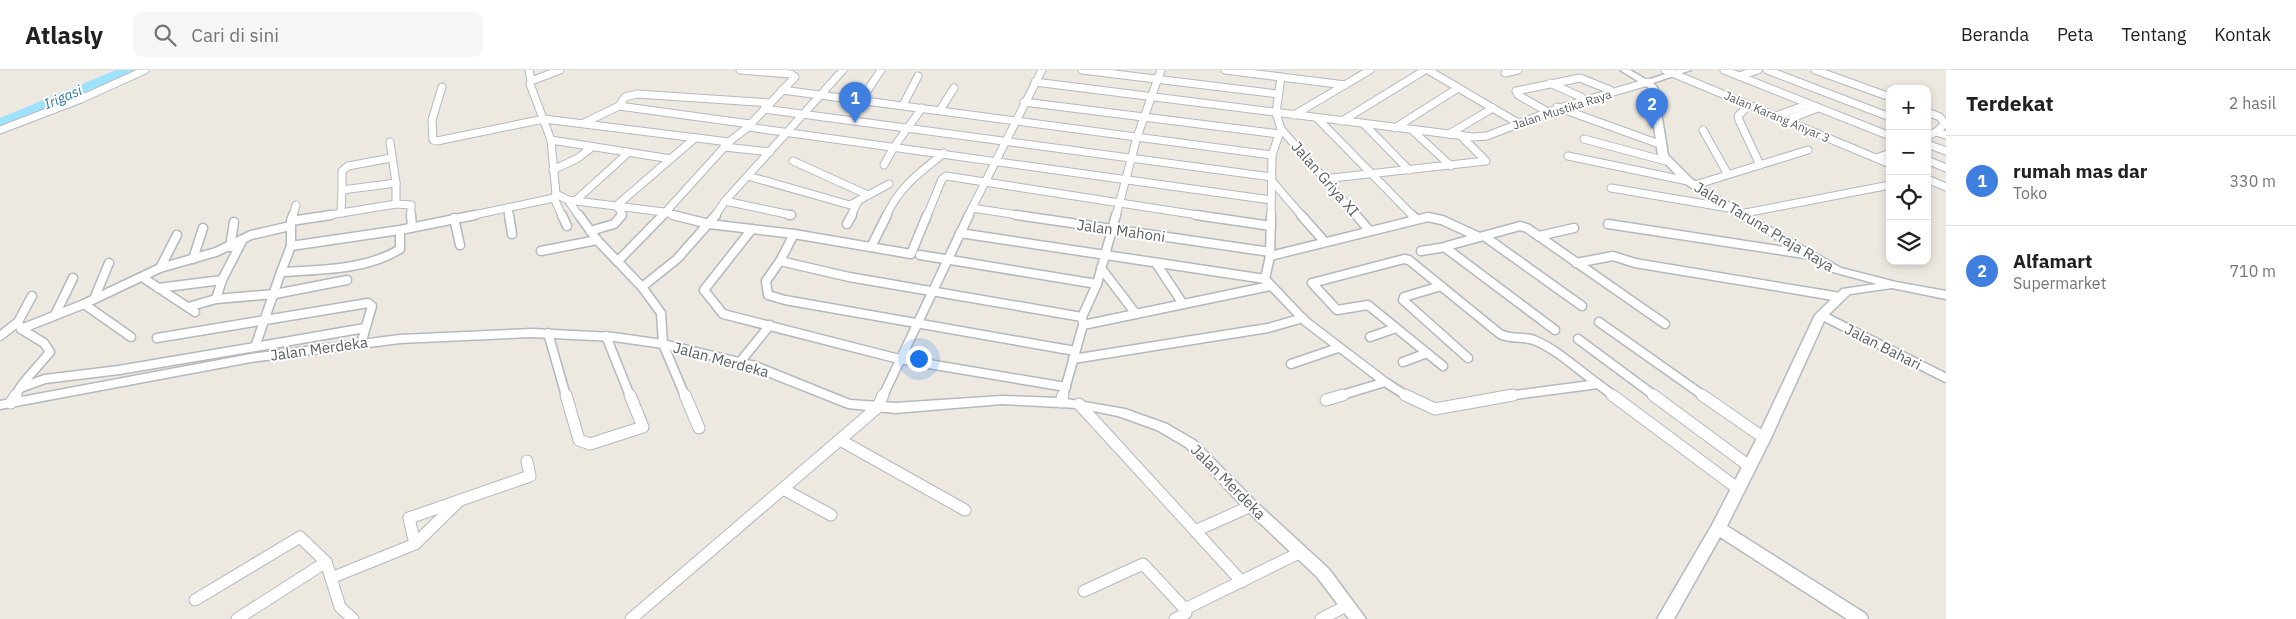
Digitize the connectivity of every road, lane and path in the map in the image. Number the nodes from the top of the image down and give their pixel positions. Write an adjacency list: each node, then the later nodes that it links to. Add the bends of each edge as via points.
1 (144, 70): 77 (street, via 80,100)
2 (529, 70): 31 (street)
3 (560, 70): 22 (street)
4 (732, 70): 5 (street)
5 (740, 70): 23 (street)
6 (843, 70): 42 (street)
7 (881, 70): 46 (street)
8 (1042, 70): 32 (street)
9 (1082, 70): 30 (street)
10 (1161, 70): 30 (street)
11 (1225, 70): 29 (street)
12 (1356, 70): 24 (street)
13 (1426, 70): 38 (street); 70 (street)
14 (1518, 70): 25 (street)
15 (1624, 70): 33 (street)
16 (1665, 70): 26 (street, Jalan Karang Anyar 3)
17 (1687, 70): 26 (street)
18 (1724, 70): 28 (street)
19 (1758, 70): 28 (street)
20 (1767, 70): 63 (street)
21 (1815, 70): 43 (street)
22 (551, 71): 31 (street)
23 (779, 71): 39 (street, via 795,77)
24 (1369, 71): 35 (street)
25 (1505, 73)
26 (1675, 74): 33 (street); 48 (street, Jalan Karang Anyar 3)
27 (918, 76): 50 (street)
28 (1739, 76): 49 (street)
29 (1281, 77): 35 (street); 41 (street)
30 (1158, 79): 41 (street); 44 (street)
31 (531, 81): 67 (street)
32 (1035, 82): 44 (street, Jalan Mustika Raya); 47 (street)
33 (1648, 82): 40 (street, Jalan Mustika Raya); 53 (street, Jalan Mustika Raya); 93 (street, via 1653,87)
34 (1550, 83): 40 (street, via 1580,78); 45 (street); 58 (street, via 1515,93)
35 (1345, 85): 62 (street)
36 (442, 87): 67 (street, via 432,124 433,140)
37 (954, 88): 57 (street)
38 (1458, 88): 55 (street); 76 (street)
39 (782, 90): 42 (street); 52 (street)
40 (1610, 90): 45 (street, Jalan Mustika Raya)
41 (1278, 94): 59 (street)
42 (822, 95): 46 (street); 60 (street)
43 (1886, 96)
44 (1153, 97): 59 (street, Jalan Mustika Raya); 65 (street)
45 (1581, 97): 53 (street, Jalan Mustika Raya)
46 (861, 100): 50 (street)
47 (1024, 102): 65 (street); 68 (street)
48 (1742, 102): 64 (street, Jalan Karang Anyar 3); 115 (street, via 1745,109 1738,116 1738,122)
49 (1809, 104): 56 (street); 64 (street)
50 (903, 105): 54 (street)
51 (619, 106): 52 (street, via 625,98 637,94); 71 (street); 74 (street)
52 (767, 106): 60 (street); 74 (street)
53 (1557, 107): 58 (street, Jalan Mustika Raya); 93 (street)
54 (922, 108): 57 (street); 75 (street)
55 (1492, 108): 72 (street); 84 (street)
56 (1818, 108): 69 (street); 83 (street)
57 (940, 110): 68 (street)
58 (1545, 111): 72 (street, Jalan Mustika Raya)
59 (1276, 113): 62 (street, Jalan Mustika Raya); 80 (street)
60 (805, 114): 75 (street); 81 (street)
61 (1931, 114): 82 (street, via 1940,117 1945,124)
62 (1294, 115): 66 (street, Jalan Mustika Raya)
63 (1886, 115)
64 (1776, 116): 69 (street, Jalan Karang Anyar 3)
65 (1145, 117): 80 (street); 86 (street)
66 (1317, 118): 70 (street, Jalan Mustika Raya); 121 (street)
67 (544, 119): 71 (street); 89 (street)
68 (1015, 120): 86 (street); 90 (street)
69 (1786, 120): 107 (street, Jalan Karang Anyar 3)
70 (1342, 121): 73 (street, Jalan Mustika Raya)
71 (585, 122): 87 (street)
72 (1516, 122): 84 (street, Jalan Mustika Raya, via 1487,136)
73 (1364, 124): 76 (street, Jalan Mustika Raya); 119 (street)
74 (749, 126): 81 (street); 92 (street)
75 (907, 127): 90 (street); 96 (street)
76 (1396, 128): 78 (street, Jalan Mustika Raya)
77 (0, 130)
78 (1412, 130): 84 (street, Jalan Mustika Raya); 116 (street)
79 (1702, 130): 120 (street)
80 (1280, 131): 102 (street); 125 (street, Jalan Griya XI)
81 (788, 132): 96 (street); 99 (street)
82 (1931, 133): 85 (street)
83 (1886, 134)
84 (1456, 135): 116 (street, via 1486,161)
85 (1946, 135)
86 (1137, 136): 102 (street); 105 (street)
87 (695, 138): 92 (street); 108 (street)
88 (1584, 139): 111 (street)
89 (551, 140): 95 (street); 118 (street)
90 (1005, 140): 105 (street); 109 (street)
91 (390, 142): 106 (street)
92 (726, 145): 99 (street); 149 (street, via 698,179)
93 (1662, 145): 111 (street)
94 (1931, 145): 98 (street)
95 (592, 147): 100 (street); 118 (street)
96 (894, 147): 101 (street); 114 (street)
97 (1808, 150): 115 (street)
98 (1946, 151)
99 (770, 152): 122 (street)
100 (628, 153): 108 (street); 137 (street)
101 (944, 154): 109 (street); 181 (street, via 895,197)
102 (1272, 155): 124 (street)
103 (1886, 155): 107 (street)
104 (1568, 156): 129 (street)
105 (1132, 157): 123 (street); 124 (street)
106 (391, 158): 127 (street); 134 (street, via 348,166 342,171)
107 (1877, 158): 112 (street, Jalan Karang Anyar 3)
108 (671, 160): 144 (street)
109 (995, 160): 123 (street); 128 (street)
110 (793, 161): 136 (street)
111 (1666, 161): 129 (street, Jalan Taruna Praja Raya)
112 (1886, 162)
113 (1931, 162): 117 (street)
114 (884, 165)
115 (1760, 165): 120 (street)
116 (1451, 166): 119 (street)
117 (1946, 168)
118 (553, 170): 135 (street)
119 (1409, 170): 121 (street)
120 (1727, 173): 129 (street)
121 (1370, 174): 125 (street); 153 (street)
122 (748, 176): 138 (street); 139 (street, via 850,205)
123 (1126, 179): 140 (street); 142 (street)
124 (1272, 179): 140 (street); 177 (street)
125 (1323, 179): 167 (street, Jalan Griya XI)
126 (1931, 181): 132 (street)
127 (396, 183): 134 (street); 141 (street)
128 (984, 183): 142 (street); 146 (street); 181 (street, via 952,176 942,179 911,254)
129 (1691, 183): 147 (street, Jalan Taruna Praja Raya)
130 (889, 184): 136 (street)
131 (1886, 186): 150 (street)
132 (1946, 187)
133 (1612, 188): 147 (street)
134 (342, 190): 148 (street)
135 (555, 196): 137 (street); 145 (street); 159 (street)
136 (868, 196): 139 (street)
137 (571, 200): 144 (street); 168 (street)
138 (725, 200): 151 (street); 156 (street)
139 (858, 200): 157 (street)
140 (1271, 200): 160 (street)
141 (396, 204): 148 (street); 161 (street, via 411,205)
142 (1119, 204): 160 (street); 166 (street)
143 (296, 205): 155 (street)
144 (616, 206): 149 (street); 168 (street, via 622,215 614,224)
145 (508, 208): 152 (street); 170 (street)
146 (972, 208): 166 (street, Jalan Mahoni); 169 (street)
147 (1729, 208): 150 (street, Jalan Taruna Praja Raya)
148 (341, 212): 155 (street)
149 (664, 212): 156 (street); 190 (street)
150 (1740, 214): 187 (street, Jalan Taruna Praja Raya)
151 (791, 215)
152 (454, 218): 161 (street); 178 (street)
153 (1416, 219): 167 (street); 173 (street, via 1437,218)
154 (234, 222): 179 (street)
155 (291, 223): 176 (street, via 251,235); 180 (street)
156 (710, 224): 164 (street); 207 (street, via 663,272)
157 (847, 224)
158 (1608, 224): 187 (street)
159 (567, 226)
160 (1271, 226): 185 (street)
161 (412, 227): 165 (street)
162 (203, 228): 189 (street)
163 (1574, 228): 174 (street)
164 (752, 229): 171 (street); 229 (street, via 704,290 723,314)
165 (400, 230): 180 (street); 199 (street, via 400,249 385,258)
166 (1112, 230): 185 (street, Jalan Mahoni); 188 (street)
167 (1369, 230): 177 (street)
168 (590, 231): 175 (street)
169 (960, 233): 188 (street); 192 (street)
170 (512, 234)
171 (794, 234): 181 (street); 191 (street)
172 (177, 235): 196 (street)
173 (1481, 236): 174 (street, via 1520,226); 182 (street); 219 (street)
174 (1539, 236): 194 (street)
175 (597, 240): 183 (street); 190 (street)
176 (242, 241): 179 (street); 202 (street)
177 (1324, 241): 185 (street)
178 (460, 245)
179 (230, 246): 189 (street)
180 (291, 246): 199 (street)
181 (871, 247)
182 (1446, 247): 184 (street); 233 (street)
183 (541, 251)
184 (1420, 251)
185 (1270, 254): 204 (street)
186 (920, 255): 192 (street)
187 (1810, 255): 198 (street, Jalan Taruna Praja Raya)
188 (1105, 256): 195 (street); 197 (street)
189 (193, 258): 196 (street)
190 (618, 261): 207 (street)
191 (780, 261): 210 (street); 227 (street, via 766,279 768,295)
192 (946, 261): 205 (street); 210 (street)
193 (109, 263): 215 (street)
194 (1576, 263): 212 (street, via 1613,256 1635,263); 228 (street)
195 (1156, 264): 204 (street); 218 (street)
196 (160, 268): 200 (street)
197 (1101, 268): 205 (street); 220 (street)
198 (1837, 270): 206 (street); 212 (street, Jalan Taruna Praja Raya)
199 (281, 272): 211 (street)
200 (142, 277): 209 (street); 215 (street)
201 (73, 278): 221 (street)
202 (222, 280): 209 (street); 216 (street)
203 (347, 280): 211 (street)
204 (1267, 282): 218 (street); 223 (street)
205 (1097, 284): 225 (street)
206 (1895, 285): 212 (street); 213 (street)
207 (642, 286): 242 (street, via 660,313)
208 (1441, 286): 232 (street, via 1410,260 1404,259 1312,283 1337,310 1366,304); 247 (street, via 1403,300); 255 (street, via 1500,334 1513,340 1533,340)
209 (158, 288): 216 (street, via 192,309)
210 (931, 292): 225 (street); 227 (street)
211 (275, 294): 216 (street); 224 (street)
212 (1843, 294): 222 (street)
213 (1945, 294)
214 (32, 296): 230 (street)
215 (94, 299): 217 (street)
216 (216, 299)
217 (84, 304): 221 (street); 237 (street)
218 (1183, 304): 220 (street)
219 (1582, 306)
220 (1136, 314): 225 (street)
221 (55, 315): 230 (street)
222 (1821, 315): 253 (street, Jalan Bahari); 264 (street)
223 (1303, 318): 244 (street); 246 (street, via 1268,328)
224 (266, 319): 231 (street, via 368,303 372,306); 239 (street); 243 (street)
225 (1083, 321): 246 (street)
226 (1599, 322): 264 (street)
227 (916, 323): 246 (street); 248 (street)
228 (1665, 324)
229 (770, 325): 248 (street); 249 (street)
230 (19, 326): 235 (street); 257 (street, via 44,343 50,352)
231 (365, 328): 241 (street); 243 (street)
232 (1396, 328): 238 (street); 245 (street)
233 (1555, 330)
234 (548, 333): 236 (street, Jalan Merdeka); 236 (street, via 579,440 590,444 643,427); 241 (street, Jalan Merdeka, via 400,339)
235 (0, 336)
236 (606, 336): 242 (street, Jalan Merdeka)
237 (131, 337)
238 (1370, 337)
239 (157, 338)
240 (1578, 339): 267 (street)
241 (361, 344): 260 (street, Jalan Merdeka, via 251,358)
242 (663, 344): 249 (street, Jalan Merdeka); 263 (street)
243 (255, 347): 257 (street, via 45,379)
244 (1338, 348): 251 (street); 254 (street)
245 (1427, 353): 250 (street); 252 (street)
246 (1074, 355): 256 (street)
247 (1468, 358)
248 (899, 359): 256 (street); 262 (street)
249 (740, 362): 262 (street, Jalan Merdeka, via 848,404)
250 (1403, 362)
251 (1291, 364)
252 (1443, 366)
253 (1946, 378)
254 (1385, 382): 255 (street, via 1435,409); 258 (street)
255 (1598, 384): 268 (street)
256 (1066, 387): 259 (street)
257 (20, 388): 260 (street)
258 (1326, 400)
259 (1061, 402): 261 (street, Jalan Merdeka); 262 (street, Jalan Merdeka, via 1002,400)
260 (5, 404)
261 (1079, 404): 271 (street, Jalan Merdeka, via 1120,412 1181,437 1199,451); 275 (street)
262 (878, 407): 265 (street)
263 (698, 428)
264 (1764, 438): 267 (street)
265 (840, 440): 269 (street); 272 (street)
266 (527, 461): 270 (street, via 530,476)
267 (1749, 466): 268 (street)
268 (1737, 488): 274 (street)
269 (782, 489): 273 (street); 287 (street)
270 (459, 500): 276 (street); 276 (street, via 409,518)
271 (1251, 506): 275 (street); 277 (street, Jalan Merdeka)
272 (965, 510)
273 (831, 515)
274 (1718, 528): 291 (street); 292 (street)
275 (1195, 531): 280 (street)
276 (415, 544): 279 (street)
277 (1301, 552): 280 (street); 283 (street, Jalan Merdeka, via 1328,578)
278 (326, 562): 279 (street); 282 (street, via 300,537); 285 (street)
279 (331, 578): 286 (street, via 340,607)
280 (1242, 582): 284 (street)
281 (1084, 590): 284 (street, via 1143,564)
282 (195, 600)
283 (1348, 605): 289 (street); 290 (street, Jalan Merdeka)
284 (1185, 609): 288 (street, via 1186,612)
285 (237, 619)
286 (353, 619)
287 (631, 619)
288 (1175, 619)
289 (1321, 619)
290 (1358, 619)
291 (1665, 619)
292 (1860, 619)

